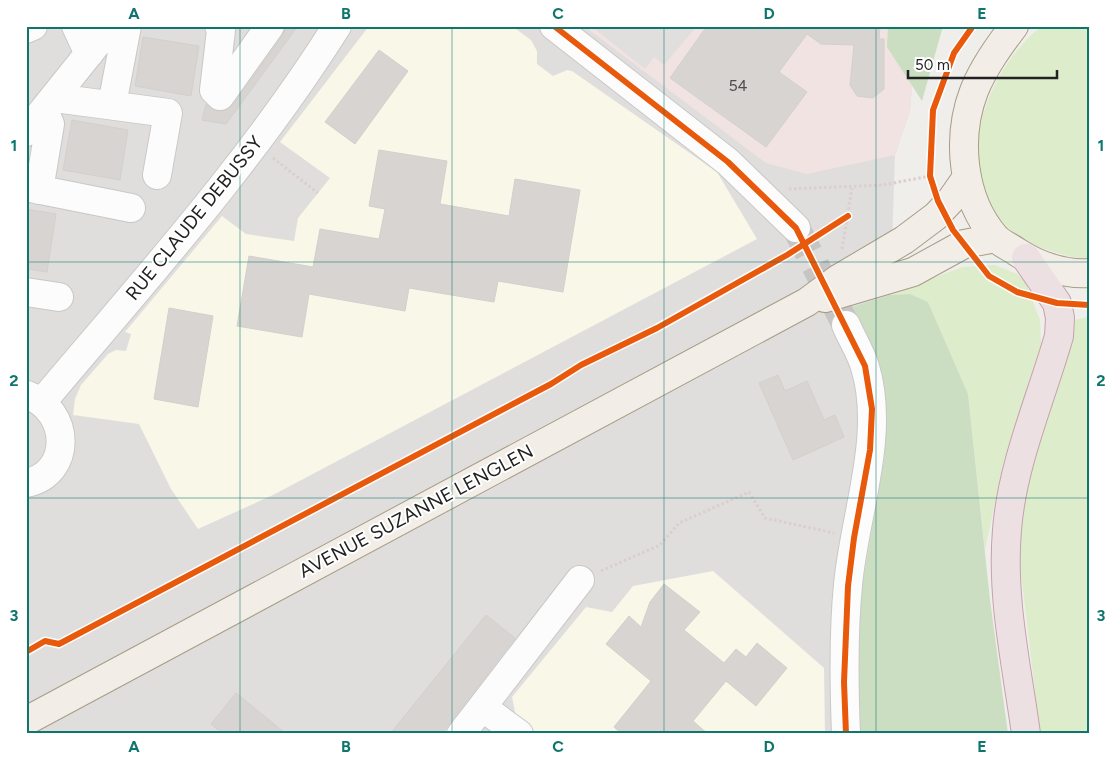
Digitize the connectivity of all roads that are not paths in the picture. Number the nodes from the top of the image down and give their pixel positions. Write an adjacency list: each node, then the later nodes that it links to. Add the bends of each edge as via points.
1 (33, 26): 10 (street)
2 (76, 26): 11 (street)
3 (111, 26): 11 (street)
4 (127, 26): 13 (street)
5 (270, 26): 9 (street, via 220,96 214,90)
6 (337, 26): 27 (street, RUE CLAUDE DEBUSSY, via 255,144 156,266)
7 (554, 26): 19 (street, via 728,162)
8 (1014, 26): 16 (main road, via 994,54 974,92 966,126 964,156)
9 (213, 28)
10 (26, 29)
11 (89, 54): 12 (street)
12 (49, 104): 13 (street); 14 (street); 17 (street, via 50,124)
13 (112, 105): 15 (street, via 168,114)
14 (26, 132)
15 (157, 175)
16 (967, 177): 20 (main road, via 978,213); 25 (main road, AVENUE SUZANNE LENGLEN, via 943,209 904,240 838,279)
17 (33, 189): 18 (street)
18 (131, 208)
19 (796, 228)
20 (996, 238): 21 (main road); 25 (main road, AVENUE SUZANNE LENGLEN, via 956,247 912,272)
21 (1026, 258): 22 (main road, via 1052,268); 35 (highway, via 1057,303 1060,318 1059,336 1017,473 1007,529 1005,579)
22 (1089, 273)
23 (26, 292): 24 (street)
24 (59, 297)
25 (807, 302): 31 (main road, AVENUE SUZANNE LENGLEN)
26 (846, 325): 34 (street, via 865,366 872,410 870,450 854,538 845,628)
27 (34, 398): 28 (street, via 52,412 59,425 61,439 59,454 52,466 42,476)
28 (26, 483)
29 (580, 580): 30 (street)
30 (482, 707): 32 (street); 33 (street)
31 (26, 721)
32 (461, 734)
33 (519, 734)
34 (846, 734)
35 (1026, 734)

